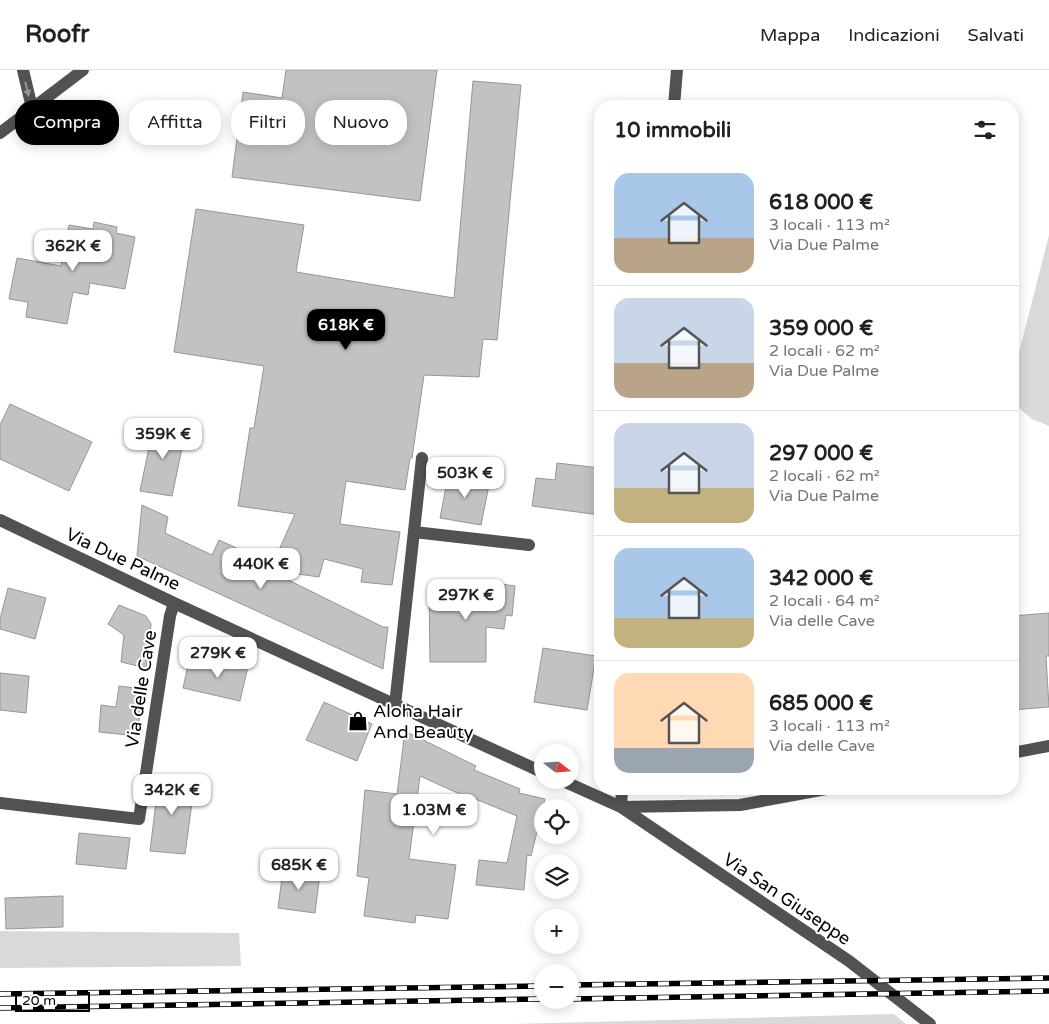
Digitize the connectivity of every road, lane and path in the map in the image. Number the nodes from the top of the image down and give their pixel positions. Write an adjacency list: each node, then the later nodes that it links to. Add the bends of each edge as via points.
1 (23, 70): 4 (street, one-way to 4)
2 (84, 70): 5 (street)
3 (677, 70): 6 (street)
4 (30, 100)
5 (43, 100)
6 (674, 100)
7 (15, 121): 8 (street)
8 (0, 133)
9 (422, 458): 11 (street)
10 (0, 520): 13 (street, Via Due Palme)
11 (414, 532): 12 (street); 14 (street)
12 (529, 545)
13 (174, 603): 14 (street, Via Due Palme); 23 (street, Via delle Cave, via 140,819)
14 (395, 705): 17 (street, Via Due Palme)
15 (1049, 746): 16 (street)
16 (1019, 752)
17 (534, 768)
18 (579, 788): 20 (street)
19 (594, 795): 24 (street)
20 (594, 795)
21 (622, 795): 24 (street)
22 (794, 795): 24 (street, via 740,805)
23 (0, 803)
24 (621, 807): 25 (street, Via San Giuseppe, via 849,962)
25 (930, 1024)

